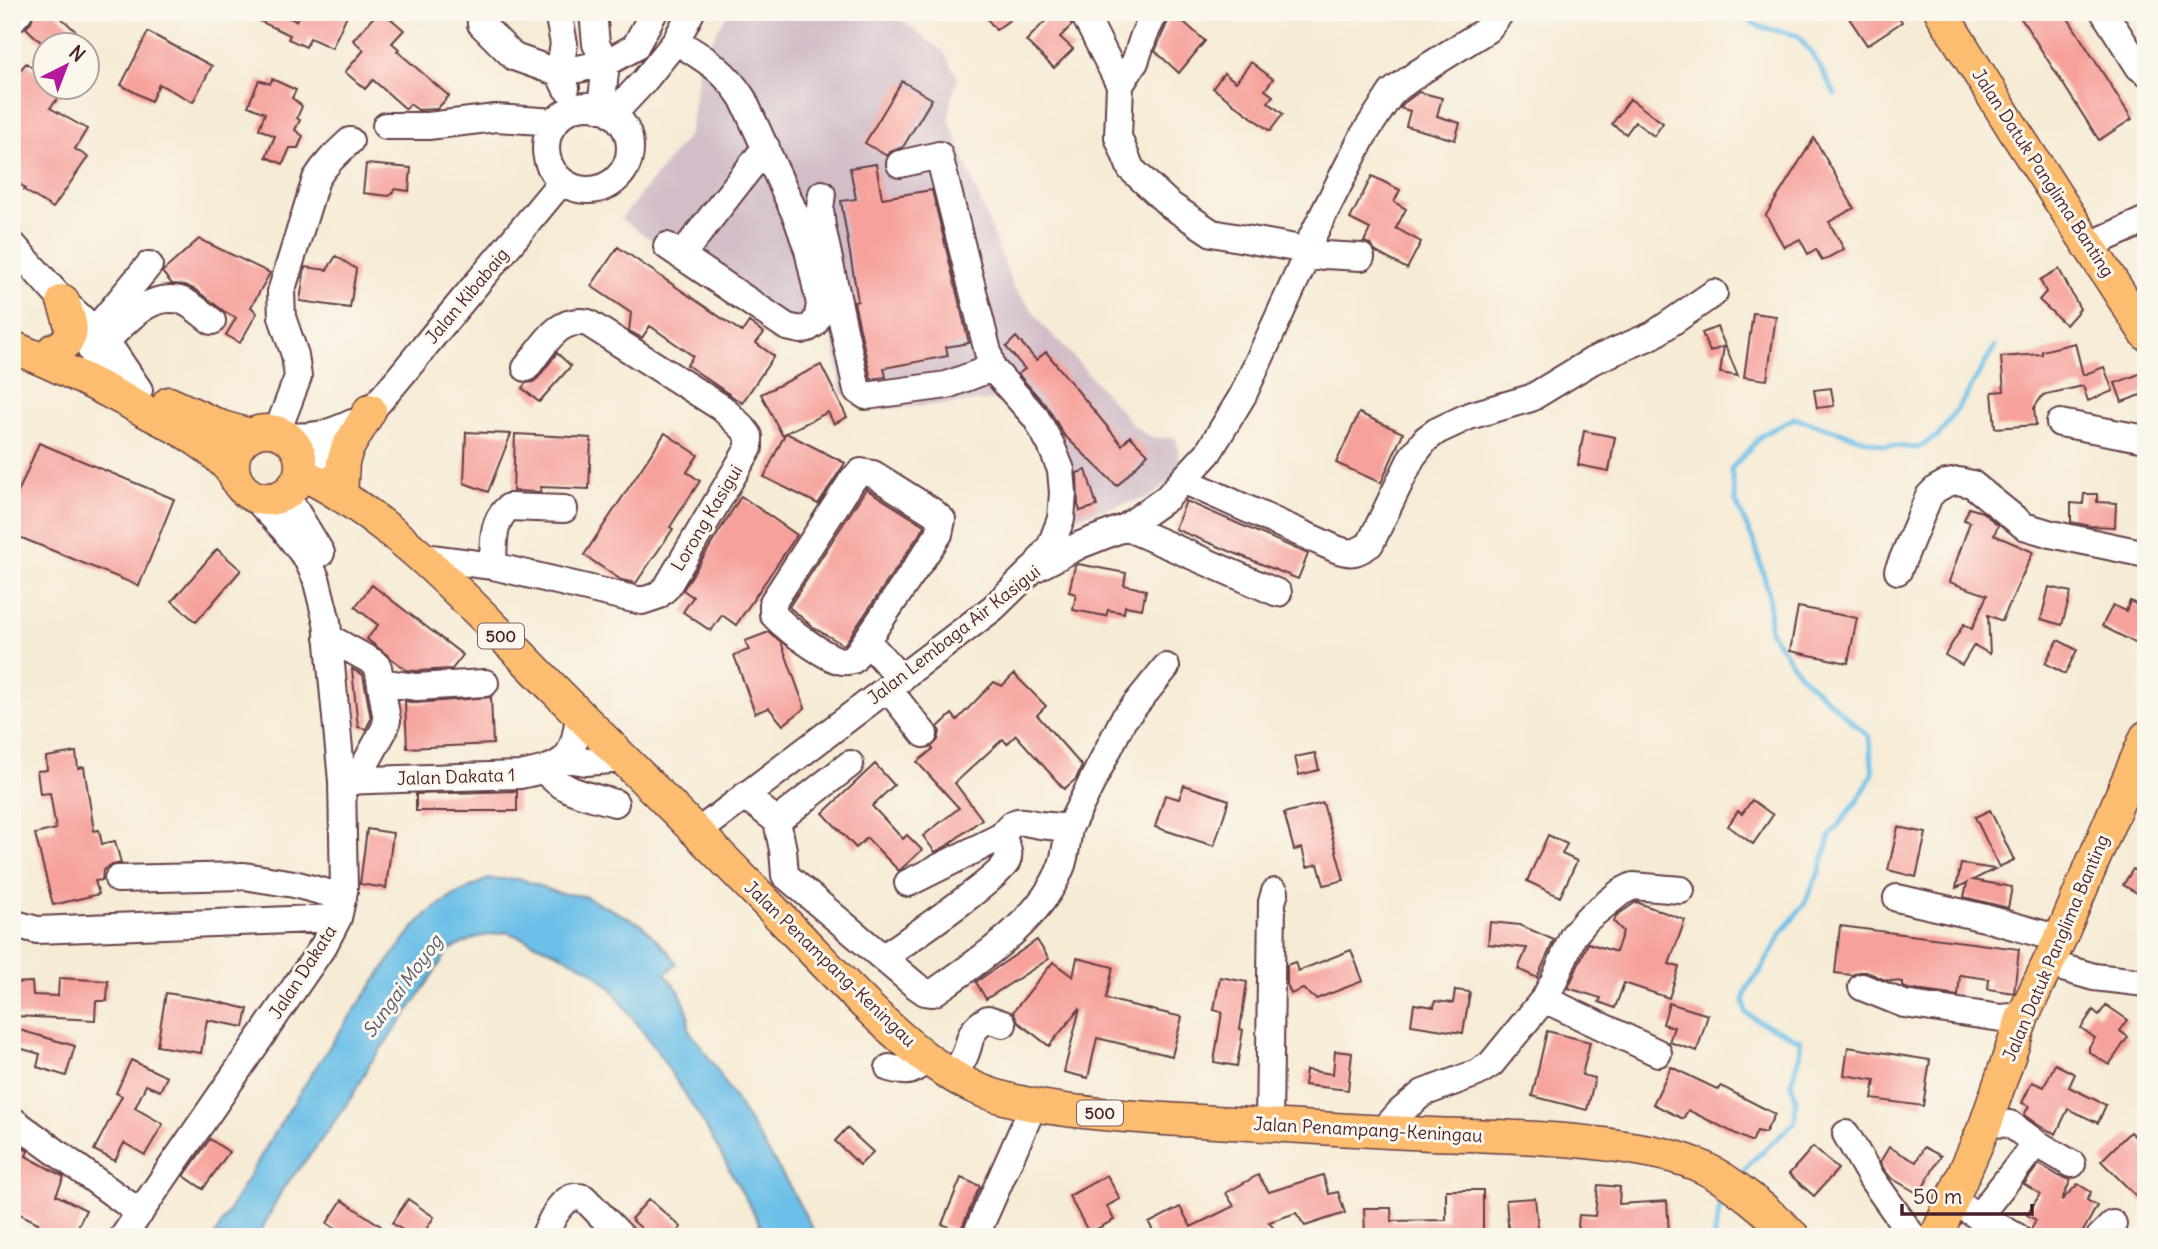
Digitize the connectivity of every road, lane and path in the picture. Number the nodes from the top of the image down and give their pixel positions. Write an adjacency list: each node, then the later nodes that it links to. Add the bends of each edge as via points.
1 (19, 12): 12 (street)
2 (593, 12): 14 (street, via 596,44)
3 (654, 12): 14 (street, via 635,47)
4 (691, 12): 13 (street)
5 (1083, 12): 17 (street)
6 (1155, 12): 17 (street, via 1135,62)
7 (1501, 12): 28 (street, Jalan Lembaga Air Kasigui, via 1488,29 1392,92 1363,136)
8 (1941, 12): 27 (main road, Jalan Datuk Panglima Banting)
9 (2104, 12): 15 (street)
10 (564, 13): 16 (street)
11 (476, 16): 16 (street, via 514,57)
12 (12, 20)
13 (676, 41): 18 (street, via 644,81); 21 (street, via 712,63 733,83)
14 (606, 63): 16 (street); 18 (street)
15 (2146, 72)
16 (559, 73): 18 (street, via 569,95)
17 (1120, 85): 28 (street, via 1118,137 1131,169 1170,205 1212,233)
18 (587, 113): 19 (street); 23 (street, via 549,133 548,159); 23 (street, via 622,124 628,136 628,162 622,174 600,189 574,188)
19 (386, 127)
20 (350, 141): 44 (street, via 316,179 284,281 282,317 298,377)
21 (766, 147): 21 (street, via 797,218 820,304 814,324 801,330 787,327 674,251)
22 (900, 164): 40 (street, via 939,155)
23 (562, 181): 42 (street, Jalan Kibabaig)
24 (822, 194): 40 (street, via 822,227 857,390 866,396 947,384)
25 (2146, 220): 27 (street)
26 (12, 244): 32 (street)
27 (2090, 245): 34 (main road, Jalan Datuk Panglima Banting)
28 (1306, 255): 29 (street); 47 (street, Jalan Lembaga Air Kasigui, via 1243,395 1208,453)
29 (1361, 257)
30 (149, 265): 35 (street)
31 (1714, 293): 47 (street, via 1653,335 1592,360 1531,398 1469,416 1437,431 1412,457 1370,544 1357,552 1348,554)
32 (63, 301): 35 (street); 38 (main road, via 71,337); 41 (street)
33 (212, 321): 35 (street, via 182,300 160,299)
34 (2146, 334)
35 (101, 336): 41 (street)
36 (12, 341): 38 (main road, 500)
37 (12, 348): 41 (main road, 500)
38 (53, 350): 41 (main road, 500, via 68,354)
39 (526, 368): 55 (street, Lorong Kasigui, via 560,326 588,323 722,408 749,436 749,448 667,587 649,600)
40 (992, 368): 56 (street, via 1036,418 1060,470 1061,519 1051,545)
41 (120, 386): 44 (main road, 500, via 222,427); 46 (main road, 500, via 224,460)
42 (370, 410): 44 (street, Jalan Kibabaig, via 351,423 310,438); 48 (street, Jalan Kibabaig, via 312,462); 49 (main road, via 342,462)
43 (2060, 423): 45 (street)
44 (271, 434): 46 (main road, via 241,442 232,463); 48 (main road, 500, via 297,448)
45 (2146, 439)
46 (234, 474): 48 (main road, 500, via 254,498)
47 (1183, 480): 51 (street, Jalan Lembaga Air Kasigui, via 1167,498)
48 (293, 495): 49 (main road, Jalan Penampang-Keningau / 500); 52 (main road, Jalan Penampang-Keningau / 500); 59 (street, Jalan Dakata, via 330,571)
49 (341, 496): 52 (main road, Jalan Penampang-Keningau / 500)
50 (564, 509): 55 (street, via 509,507 495,525)
51 (1126, 527): 56 (street, Jalan Lembaga Air Kasigui); 58 (street)
52 (388, 529): 54 (main road, Jalan Penampang-Keningau / 500)
53 (2146, 554): 57 (street, via 2024,526 1979,488 1958,481 1929,496)
54 (424, 557): 55 (street, Lorong Kasigui); 65 (main road, Jalan Penampang-Keningau / 500)
55 (493, 566)
56 (1032, 570): 64 (street, Jalan Lembaga Air Kasigui, via 993,608)
57 (1898, 571)
58 (1278, 593)
59 (327, 630): 62 (street, via 379,667); 71 (street, Jalan Dakata)
60 (867, 641): 60 (street, via 853,660 844,662 782,625 772,614 773,602 861,472 873,474 942,520 939,534); 64 (street)
61 (1166, 667): 75 (street, via 1123,720)
62 (381, 682): 63 (street, via 416,687); 71 (street, via 385,728)
63 (485, 683)
64 (895, 684): 66 (street); 72 (street, Jalan Lembaga Air Kasigui)
65 (579, 715): 68 (main road, Jalan Penampang-Keningau / 500); 69 (street, via 577,738)
66 (925, 734)
67 (2146, 737): 87 (main road, Jalan Datuk Panglima Banting)
68 (624, 758): 69 (street, Jalan Dakata 1); 76 (main road, Jalan Penampang-Keningau / 500)
69 (556, 764): 71 (street, Jalan Dakata 1, via 520,775); 73 (street, via 552,780)
70 (850, 764): 74 (street)
71 (349, 781): 85 (street, Jalan Dakata)
72 (746, 796): 74 (street); 76 (street, Jalan Lembaga Air Kasigui)
73 (615, 803)
74 (777, 821): 78 (street)
75 (1069, 828): 77 (street, via 1026,820 1009,825); 88 (street, via 1062,863 1046,896 995,950 944,986 925,992)
76 (698, 832): 83 (main road, Jalan Penampang-Keningau / 500)
77 (1002, 836): 80 (street); 88 (street, via 1009,854 1007,863)
78 (785, 875): 83 (street); 88 (street)
79 (118, 879): 85 (street, via 244,876 294,884)
80 (908, 884)
81 (1681, 890): 91 (street, via 1633,886 1621,892 1579,927)
82 (1275, 892): 100 (street)
83 (761, 897): 95 (main road, Jalan Penampang-Keningau / 500, via 871,1009)
84 (1897, 898): 87 (street, via 1985,918)
85 (340, 907): 86 (street, via 37,930); 106 (street, Jalan Dakata, via 324,945)
86 (12, 923)
87 (2055, 951): 89 (street, via 2094,978); 92 (main road, Jalan Datuk Panglima Banting)
88 (884, 957)
89 (2146, 983)
90 (1862, 987): 92 (street, via 1904,1004 2001,1018)
91 (1544, 999): 94 (street); 101 (street, via 1490,1064 1423,1093)
92 (2023, 1016): 99 (main road, Jalan Datuk Panglima Banting)
93 (1003, 1024): 95 (street, via 988,1019 977,1025 963,1060)
94 (1658, 1054)
95 (939, 1066): 96 (street, via 907,1072); 97 (main road, Jalan Penampang-Keningau / 500, via 975,1088)
96 (888, 1068)
97 (1034, 1104): 100 (main road, Jalan Penampang-Keningau / 500, via 1134,1117); 110 (street)
98 (12, 1119): 106 (street)
99 (1986, 1123): 103 (street, via 2010,1124); 105 (main road, Jalan Datuk Panglima Banting)
100 (1269, 1125): 101 (main road, Jalan Penampang-Keningau / 500)
101 (1383, 1131): 111 (main road, Jalan Penampang-Keningau / 500, via 1540,1137 1688,1161 1706,1168 1761,1207)
102 (1846, 1134): 112 (street)
103 (2036, 1143): 104 (street); 105 (street, via 1985,1208)
104 (2071, 1164)
105 (1964, 1208): 113 (main road, Jalan Datuk Panglima Banting); 114 (street)
106 (139, 1213): 107 (street, Jalan Dakata)
107 (123, 1237)
108 (544, 1237): 109 (street, via 562,1205 578,1196)
109 (622, 1237)
110 (975, 1237)
111 (1794, 1237)
112 (1913, 1237)
113 (1936, 1237)
114 (2017, 1237)

